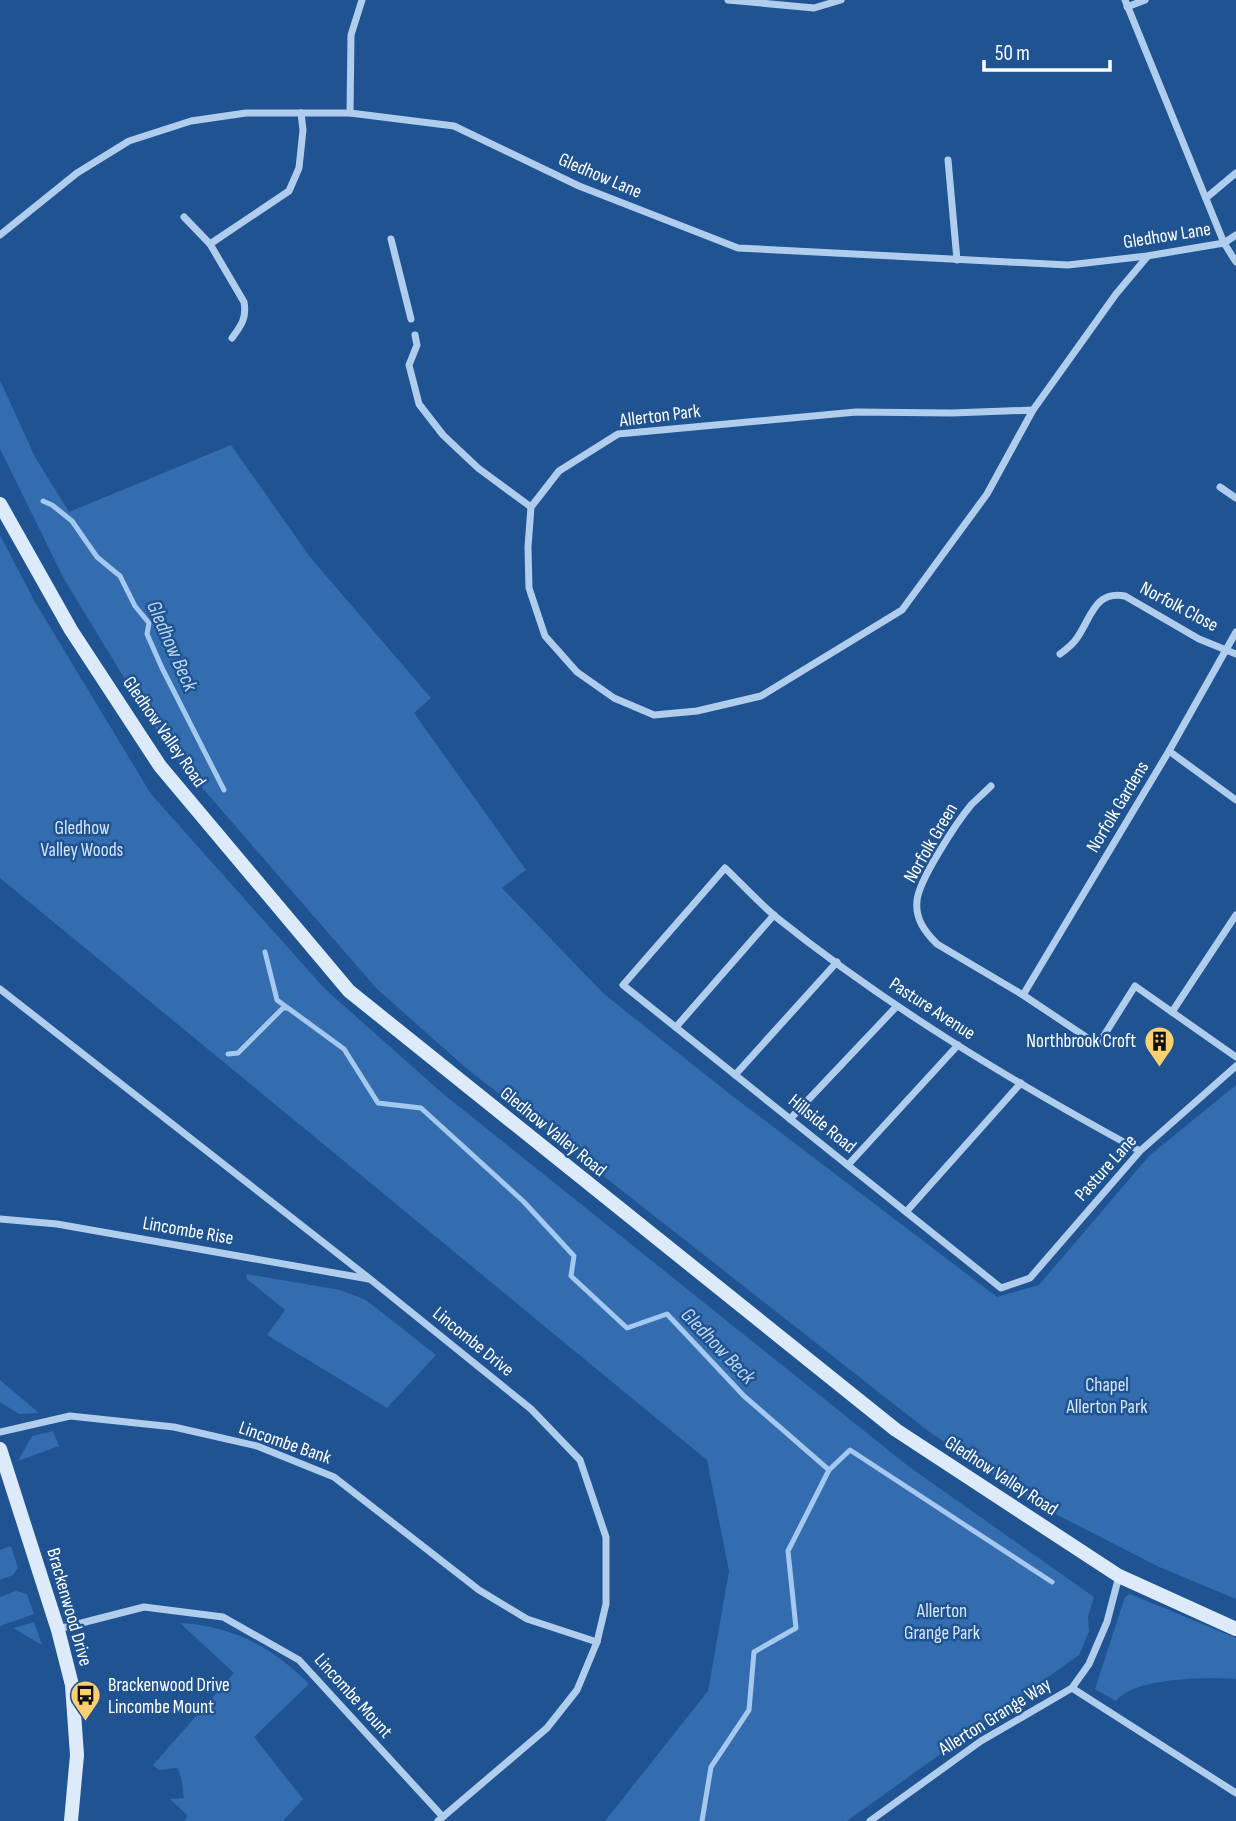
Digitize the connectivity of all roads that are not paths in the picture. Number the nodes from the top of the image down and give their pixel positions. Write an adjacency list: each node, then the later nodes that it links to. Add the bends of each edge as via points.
1 (362, 0): 7 (street, via 351,35)
2 (728, 0): 3 (street, via 814,8)
3 (841, 0)
4 (1146, 0): 5 (street)
5 (1126, 4): 10 (street)
6 (301, 113): 7 (street, Gledhow Lane); 12 (street, Gledhow Lane, via 246,113 191,121 130,141 77,173); 16 (street, via 299,168 289,191)
7 (350, 113): 18 (street, Gledhow Lane, via 454,126 579,186 738,248)
8 (948, 160): 18 (street)
9 (1236, 173): 10 (street)
10 (1206, 198): 15 (street)
11 (184, 217): 16 (street)
12 (0, 235)
13 (1236, 235): 15 (street)
14 (391, 239): 20 (street)
15 (1224, 243): 17 (street, Gledhow Lane); 19 (street)
16 (210, 244): 22 (street, via 244,302 243,323)
17 (1147, 256): 18 (street, Gledhow Lane, via 1068,265); 23 (street)
18 (957, 260)
19 (1236, 262)
20 (411, 319)
21 (415, 335): 27 (street, via 417,345 409,365 419,404 478,468)
22 (232, 338)
23 (1034, 411): 27 (street, Allerton Park, via 856,412 618,434 559,471); 27 (street, via 987,494 902,610 761,696 697,712 654,715 614,698 577,672 545,636 529,588)
24 (1220, 487): 25 (street)
25 (1236, 498)
26 (0, 504): 58 (street, Gledhow Valley Road, via 71,630 160,766 349,991 897,1430)
27 (531, 507)
28 (1236, 632): 29 (street, Norfolk Gardens)
29 (1226, 650): 30 (street, Norfolk Close, via 1118,595 1097,603 1077,638); 31 (street, Norfolk Close); 32 (street, Norfolk Gardens)
30 (1060, 654)
31 (1236, 654)
32 (1169, 751): 34 (street); 40 (street, Norfolk Gardens)
33 (991, 786): 40 (street, Norfolk Green, via 970,806 920,885 918,917 937,944)
34 (1236, 800)
35 (774, 915): 37 (street, Pasture Avenue); 38 (street, Pasture Avenue, via 725,869); 43 (street)
36 (1236, 915): 42 (street)
37 (837, 962): 41 (street, Pasture Avenue); 47 (street)
38 (623, 985): 43 (street, Hillside Road)
39 (0, 989): 54 (street, Lincombe Drive)
40 (1023, 995): 42 (street, Norfolk Green, via 1098,1045 1135,986)
41 (896, 1007): 44 (street, Pasture Avenue); 49 (street)
42 (1172, 1013): 45 (street)
43 (676, 1027): 47 (street, Hillside Road)
44 (958, 1045): 48 (street, Pasture Avenue); 51 (street)
45 (1236, 1057)
46 (1236, 1066): 50 (street, Pasture Lane)
47 (734, 1074): 49 (street, Hillside Road)
48 (1021, 1083): 50 (street, Pasture Avenue); 52 (street)
49 (790, 1119): 51 (street, Hillside Road)
50 (1140, 1152): 55 (street, Pasture Lane, via 1030,1278)
51 (848, 1165): 52 (street, Hillside Road)
52 (906, 1212): 55 (street, Hillside Road)
53 (0, 1219): 54 (street, Lincombe Rise, via 57,1224)
54 (370, 1279): 61 (street, Lincombe Drive, via 531,1409 580,1460 606,1537 606,1604)
55 (1000, 1288)
56 (0, 1432): 61 (street, Lincombe Bank, via 70,1416 174,1426 257,1446 334,1476 479,1590 527,1619)
57 (0, 1449): 60 (street, Brackenwood Drive)
58 (1119, 1576): 59 (street, Gledhow Valley Road); 62 (street, Allerton Grange Way, via 1107,1622 1089,1664)
59 (1236, 1629)
60 (58, 1630): 64 (street, Lincombe Mount, via 144,1607 223,1617 299,1660); 65 (street, Brackenwood Drive, via 76,1721)
61 (597, 1643): 64 (street, Lincombe Drive, via 576,1690 547,1728)
62 (1072, 1688): 63 (street); 66 (street, Allerton Grange Way, via 981,1741)
63 (1236, 1793)
64 (440, 1819)
65 (71, 1821)
66 (870, 1821)

